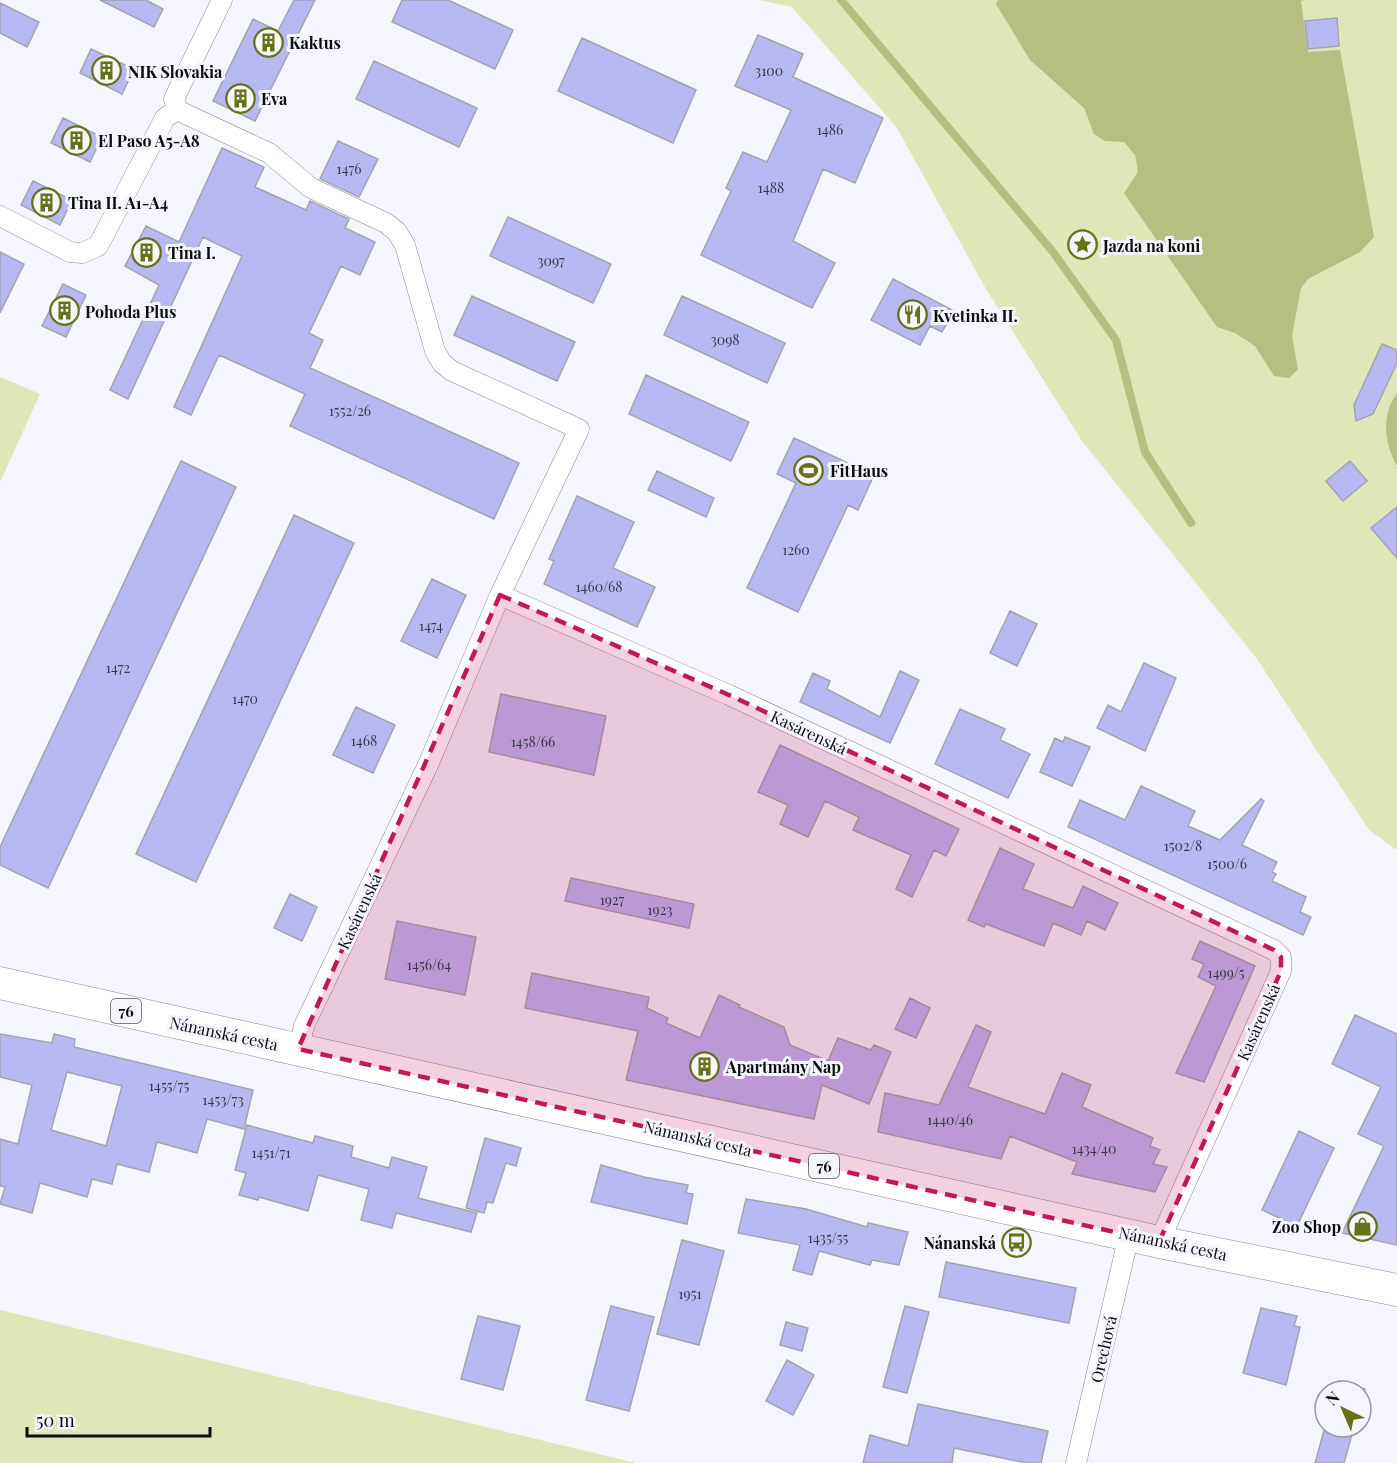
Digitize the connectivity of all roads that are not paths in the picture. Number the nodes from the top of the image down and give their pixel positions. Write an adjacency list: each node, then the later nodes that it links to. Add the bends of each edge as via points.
1 (222, 0): 2 (street, via 174,99)
2 (177, 110): 3 (street, via 165,118 98,246 82,253 70,252); 4 (street, via 269,153 311,188 386,223 405,245 435,351 442,363 579,429)
3 (0, 216)
4 (500, 595): 6 (street, Kasárenská, via 428,765 304,1026); 8 (street, Kasárenská, via 729,695 1274,950 1281,957 1281,971)
5 (0, 983): 6 (main road, Nánanská cesta / 76)
6 (298, 1049): 7 (main road, Nánanská cesta / 76)
7 (1129, 1235): 8 (main road, Nánanská cesta / 76); 10 (street, Orechová)
8 (1159, 1242): 9 (main road, Nánanská cesta / 76)
9 (1397, 1290)
10 (1076, 1463)

